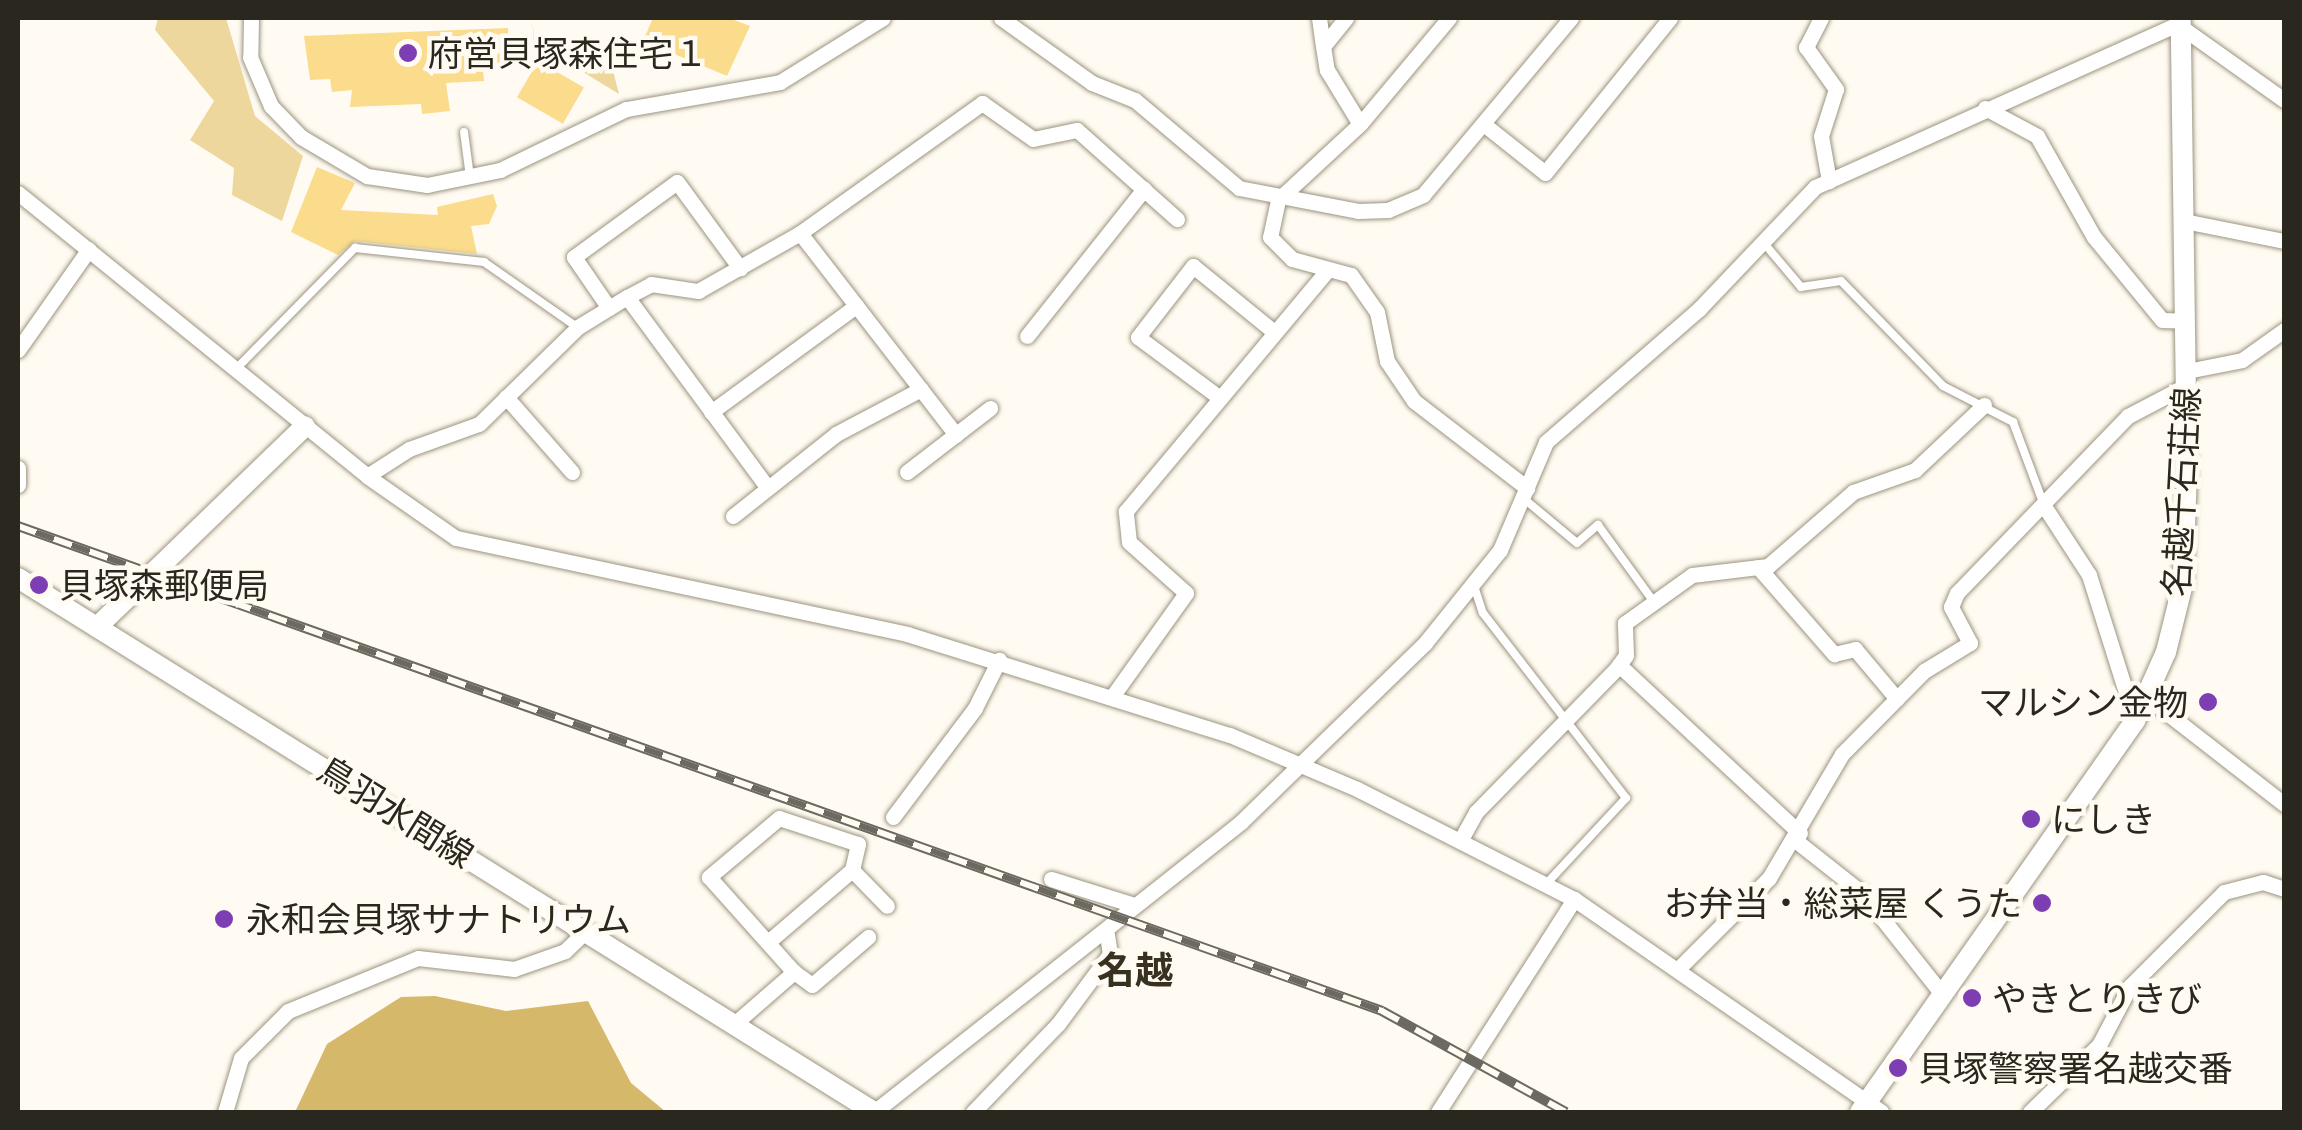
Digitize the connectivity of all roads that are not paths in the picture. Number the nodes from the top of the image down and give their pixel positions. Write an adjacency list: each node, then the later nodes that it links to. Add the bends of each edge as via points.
1 (251, 18): 17 (street, via 250,57 271,106 301,137 367,176 427,185)
2 (883, 18): 17 (street, via 780,82 626,108)
3 (1001, 18): 21 (street, via 1092,83 1135,100 1239,188)
4 (1320, 18): 11 (street)
5 (1346, 18): 11 (street)
6 (1449, 18): 14 (street)
7 (1571, 18): 15 (street)
8 (1670, 18): 15 (street, via 1545,173)
9 (1821, 18): 18 (street, via 1806,47 1836,89 1821,136)
10 (2179, 21): 12 (street); 13 (street); 23 (street, 名越千石荘線)
11 (1322, 46): 14 (street, via 1327,70)
12 (2284, 100)
13 (1985, 108): 18 (street); 33 (street, via 2037,136 2094,237 2162,320)
14 (1360, 124): 21 (street)
15 (1486, 126): 21 (street, via 1422,196 1388,210)
16 (464, 132): 17 (lane)
17 (470, 178)
18 (1829, 181): 25 (street)
19 (1144, 189): 22 (street); 24 (street, via 1077,130 1033,139 982,103); 37 (street)
20 (18, 193): 27 (street)
21 (1278, 200): 29 (street, via 1270,237 1292,259)
22 (1178, 219)
23 (2184, 221): 26 (street); 33 (street, 名越千石荘線)
24 (800, 233): 28 (street); 31 (street)
25 (1760, 238): 44 (lane, via 1801,287 1840,281 1943,386); 55 (street, via 1699,310 1546,442)
26 (2284, 241)
27 (89, 248): 38 (street); 39 (street)
28 (740, 268): 30 (street, via 698,291 651,284); 32 (street, via 677,182 574,257)
29 (1328, 272): 36 (street); 55 (street, via 1351,274 1376,312 1387,361 1414,402)
30 (627, 297): 32 (street); 46 (street)
31 (856, 306): 41 (street); 46 (street)
32 (610, 308): 34 (street)
33 (2186, 321): 40 (street, 名越千石荘線)
34 (578, 328): 39 (lane, via 484,262 354,248); 43 (street)
35 (2284, 330): 40 (street, via 2242,360)
36 (1274, 331): 42 (street); 42 (street, via 1193,266 1138,337)
37 (1027, 336)
38 (19, 345)
39 (234, 371): 47 (street)
40 (2187, 378): 56 (street, via 2128,416); 67 (street, 名越千石荘線, via 2183,584)
41 (921, 390): 48 (street); 54 (street, via 836,434)
42 (1216, 395): 65 (street, via 1126,511 1130,542 1186,592)
43 (506, 397): 50 (street); 52 (street, via 479,424 408,448)
44 (1984, 405): 56 (lane, via 2012,422); 58 (street, via 1916,470 1853,492)
45 (990, 408): 48 (street)
46 (711, 412): 54 (street)
47 (305, 426): 52 (street); 62 (street)
48 (956, 435): 51 (street)
49 (18, 468): 53 (street)
50 (572, 472)
51 (908, 472)
52 (367, 476): 63 (street, via 456,538)
53 (18, 485)
54 (768, 488): 57 (street)
55 (1525, 493): 60 (street); 61 (lane, via 1577,543 1598,526)
56 (2046, 510): 66 (street, via 1957,593 1951,607 1970,643); 69 (street, via 2089,575)
57 (733, 516)
58 (1758, 567): 61 (street, via 1692,575); 66 (street, via 1834,654 1855,649)
59 (18, 578): 62 (street, 鳥羽水間線)
60 (1475, 589): 68 (lane, via 1483,612); 70 (street)
61 (1654, 602): 64 (street, via 1625,624)
62 (97, 627): 82 (street, 鳥羽水間線)
63 (999, 660): 65 (street); 72 (street, via 975,708)
64 (1619, 665): 68 (street); 73 (street)
65 (1114, 694): 70 (street)
66 (1897, 699): 73 (street, via 1842,754)
67 (2149, 699): 69 (street, 名越千石荘線); 71 (street)
68 (1567, 713): 74 (street); 77 (lane, via 1626,798)
69 (2136, 721): 88 (street, 名越千石荘線)
70 (1297, 766): 74 (street); 80 (street, via 1242,822)
71 (2284, 804)
72 (894, 817)
73 (1798, 836): 86 (street); 88 (street, via 1862,892)
74 (1460, 841): 77 (street)
75 (852, 870): 81 (street); 85 (street); 85 (street, via 858,844 779,818 709,877)
76 (1051, 879): 80 (street)
77 (1546, 883): 79 (street)
78 (2284, 889): 95 (street, via 2263,882 2224,892 2130,986 2099,1045)
79 (1574, 899): 86 (street); 94 (street)
80 (1134, 905): 83 (street)
81 (888, 906)
82 (587, 930): 89 (street, 鳥羽水間線); 91 (street, via 565,951 514,969 418,958 288,1010 241,1058)
83 (1106, 930): 92 (street); 93 (street, via 1110,954 1058,1024)
84 (868, 937): 87 (street, via 812,986)
85 (768, 942): 87 (street)
86 (1676, 970): 90 (street)
87 (794, 972): 89 (street)
88 (1942, 994): 90 (street, 名越千石荘線)
89 (733, 1025): 92 (street, 鳥羽水間線)
90 (1870, 1109)
91 (225, 1112)
92 (874, 1112)
93 (973, 1112)
94 (1438, 1112)
95 (2030, 1112)

